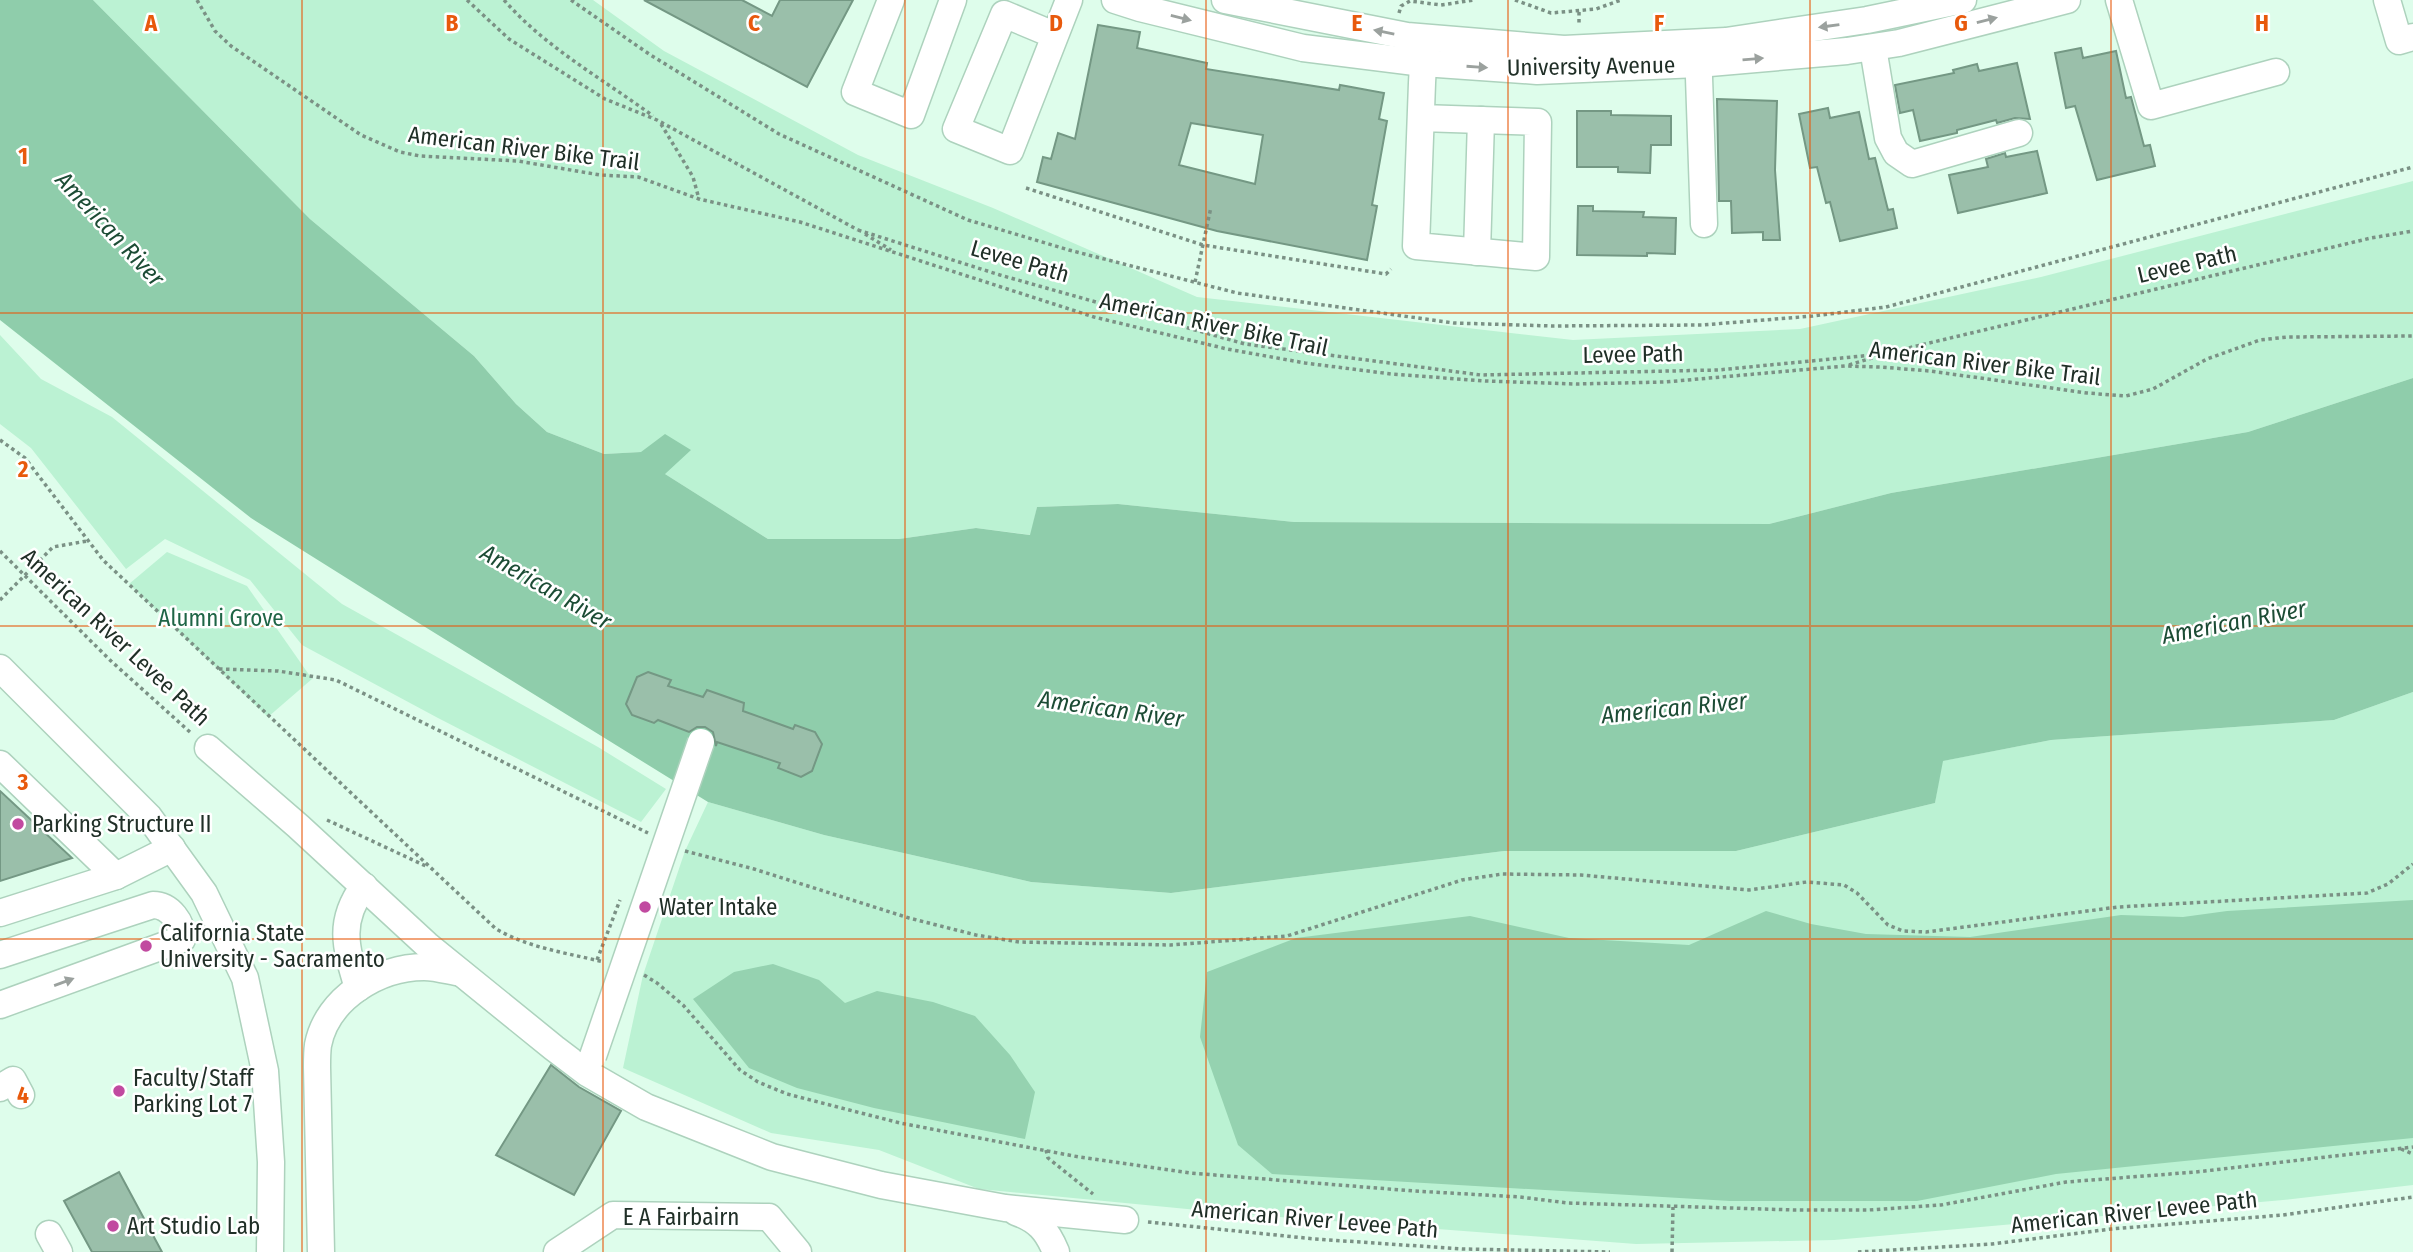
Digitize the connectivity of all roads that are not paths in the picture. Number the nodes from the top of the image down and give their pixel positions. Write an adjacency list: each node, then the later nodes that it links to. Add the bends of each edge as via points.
1 (891, 0): 2 (street, via 855,92 911,115)
2 (953, 0)
3 (1069, 0): 11 (street)
4 (1115, 0): 14 (street, University Avenue, one-way to 14, via 1303,48)
5 (1225, 0): 10 (street, University Avenue)
6 (1963, 0): 15 (street, University Avenue, one-way to 15, via 1726,41)
7 (2067, 0): 13 (street, University Avenue, one-way to 7)
8 (2119, 0): 16 (street, via 2151,106)
9 (2387, 0): 12 (street, via 2399,41)
10 (1332, 11): 14 (street, University Avenue, one-way to 10, via 1407,36)
11 (1054, 35): 11 (street, via 1010,151 956,130 1004,14)
12 (2413, 37)
13 (1873, 48): 15 (street, University Avenue, one-way to 13); 19 (street, via 1888,138 1896,153 1912,164)
14 (1424, 50): 15 (street, University Avenue, via 1537,71); 17 (street)
15 (1698, 53): 20 (street)
16 (2276, 72)
17 (1420, 118): 18 (street); 21 (street, via 1416,247)
18 (1481, 120): 21 (street); 21 (street, via 1538,122 1536,257)
19 (2019, 133)
20 (1704, 224)
21 (1478, 252)
22 (0, 668): 26 (street, via 149,817)
23 (701, 742): 36 (street, bridge)
24 (208, 748): 28 (street)
25 (0, 764): 27 (street)
26 (172, 848): 27 (street); 39 (street, via 204,893 244,978 265,1071)
27 (116, 876): 29 (street)
28 (364, 887): 33 (street); 34 (street, via 352,902 346,950)
29 (73, 889): 30 (street); 31 (street)
30 (0, 913)
31 (87, 927): 32 (street); 35 (street, one-way to 31, via 182,939 183,934 170,909 162,905)
32 (0, 955)
33 (461, 973): 34 (street, via 424,967 395,971); 36 (street, via 554,1048)
34 (358, 988): 40 (street, via 341,1003 318,1043)
35 (0, 1005)
36 (590, 1064): 37 (street, via 646,1107 772,1157 881,1185)
37 (1004, 1208): 38 (street); 43 (street, via 1029,1217 1049,1234)
38 (1125, 1220)
39 (270, 1252)
40 (321, 1252)
41 (557, 1252): 42 (street, E A Fairbairn, via 613,1215 769,1217)
42 (798, 1252)
43 (1056, 1252)

